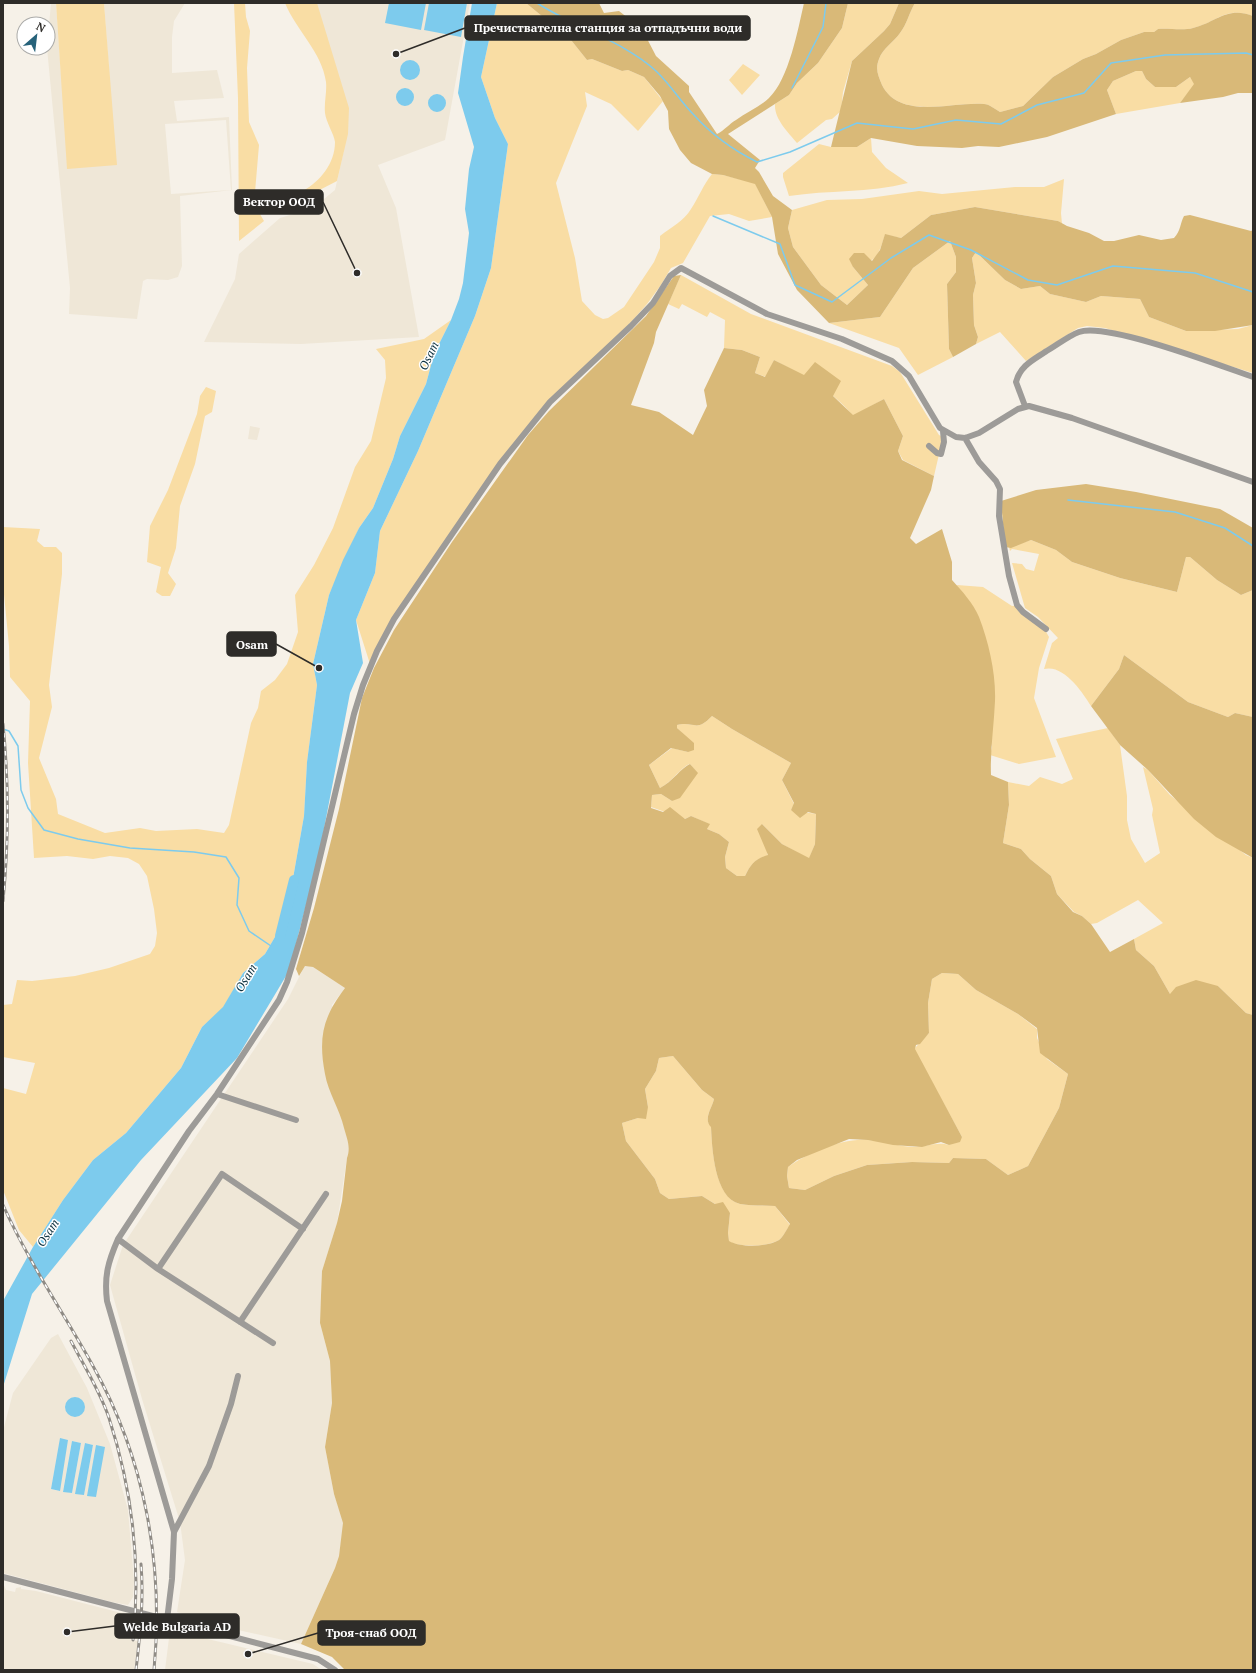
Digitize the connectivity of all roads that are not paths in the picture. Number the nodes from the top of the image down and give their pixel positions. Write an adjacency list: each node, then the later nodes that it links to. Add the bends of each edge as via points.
1 (1253, 377): 2 (street, via 1109,331 1089,330 1079,332 1021,370 1016,382)
2 (1025, 406): 4 (street); 6 (street, via 1072,418)
3 (943, 431): 4 (street); 5 (street, via 941,454); 8 (street, via 909,376 892,361 842,339 767,314 689,271 681,268 675,271 652,303 534,419 394,619 377,651 354,714 302,933 287,982 279,1000)
4 (965, 438): 7 (street, via 979,462 1000,489 998,516 1017,605)
5 (929, 446)
6 (1253, 482)
7 (1046, 629)
8 (217, 1094): 9 (street); 12 (street, via 189,1131)
9 (296, 1120)
10 (326, 1194): 11 (street)
11 (303, 1229): 13 (street, via 222,1174); 14 (street)
12 (118, 1239): 13 (street); 17 (street, via 109,1258 105,1280 106,1301)
13 (158, 1268): 14 (street)
14 (240, 1322): 15 (street)
15 (273, 1343)
16 (238, 1376): 17 (street, via 209,1466)
17 (174, 1532): 19 (street)
18 (3, 1577): 19 (street)
19 (167, 1620): 20 (street, via 318,1659)
20 (335, 1670)

